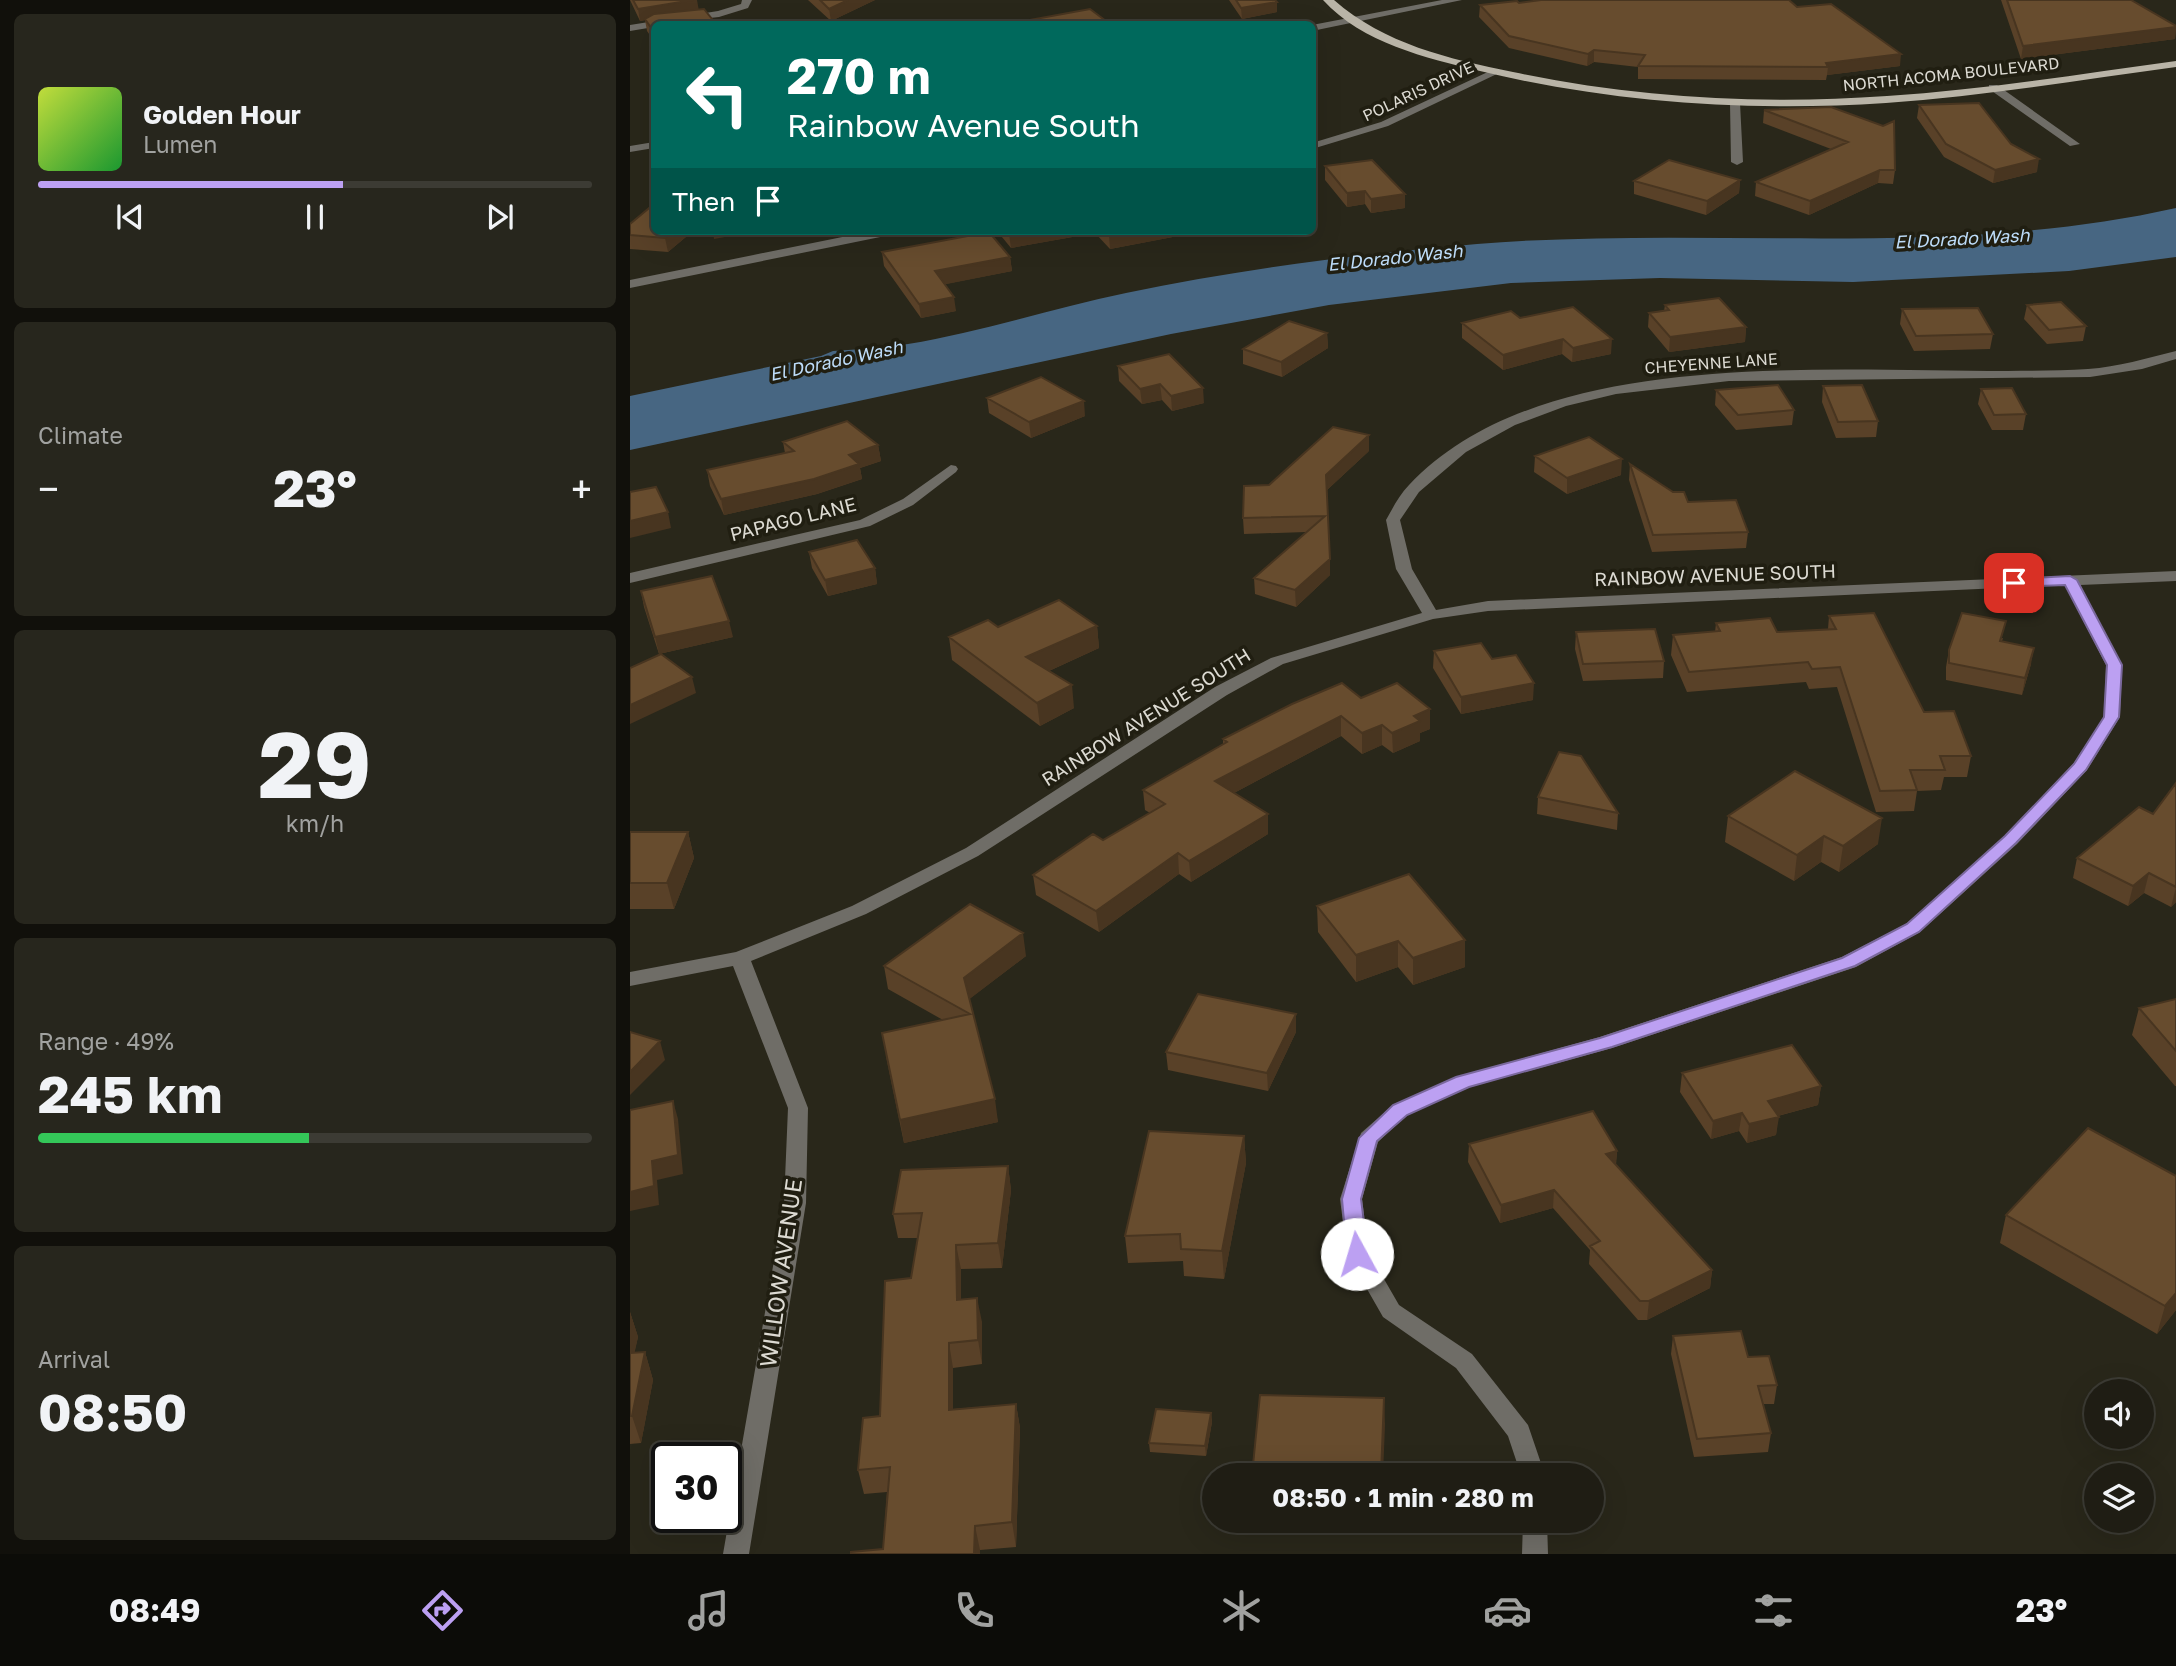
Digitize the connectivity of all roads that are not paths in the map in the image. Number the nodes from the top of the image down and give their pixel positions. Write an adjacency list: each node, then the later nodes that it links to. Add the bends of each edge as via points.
1 (747, 0): 5 (street, via 745,6 719,14)
2 (1328, 0): 4 (main road, NORTH ACOMA BOULEVARD)
3 (1457, 0): 4 (street)
4 (1353, 19): 7 (street); 10 (main road, NORTH ACOMA BOULEVARD, via 1399,44)
5 (674, 21)
6 (651, 25): 8 (street)
7 (1316, 26)
8 (630, 28)
9 (2176, 64): 11 (main road, NORTH ACOMA BOULEVARD)
10 (1496, 72): 12 (main road, NORTH ACOMA BOULEVARD, via 1625,95); 14 (street, POLARIS DRIVE, via 1391,124)
11 (1993, 87): 12 (main road, NORTH ACOMA BOULEVARD, via 1846,102); 13 (street)
12 (1735, 103): 17 (street)
13 (2074, 144)
14 (1316, 145)
15 (651, 146): 16 (street)
16 (630, 149)
17 (1737, 162)
18 (870, 235): 19 (street)
19 (630, 284)
20 (2176, 355): 25 (street, CHEYENNE LANE, via 2090,373 1677,379 1617,388 1534,412 1479,437 1444,462 1415,486 1393,520 1404,569)
21 (951, 468): 23 (street, PAPAGO LANE, via 908,502 865,523)
22 (2176, 576): 24 (street, RAINBOW AVENUE SOUTH)
23 (630, 579)
24 (2070, 580): 25 (street, RAINBOW AVENUE SOUTH, via 1488,606); 28 (street, via 2114,665 2112,717 2081,766 2011,840 1913,928 1849,962 1605,1043 1463,1082 1400,1110 1368,1138 1352,1199 1357,1254 1391,1311 1464,1361 1519,1432)
25 (1431, 615): 26 (street, RAINBOW AVENUE SOUTH, via 1277,661 1221,691 972,852 859,911)
26 (740, 958): 27 (street, RAINBOW AVENUE SOUTH); 30 (street, WILLOW AVENUE, via 798,1108 795,1203)
27 (630, 979)
28 (1529, 1463)
29 (1535, 1533): 31 (street)
30 (736, 1554)
31 (1535, 1554)

